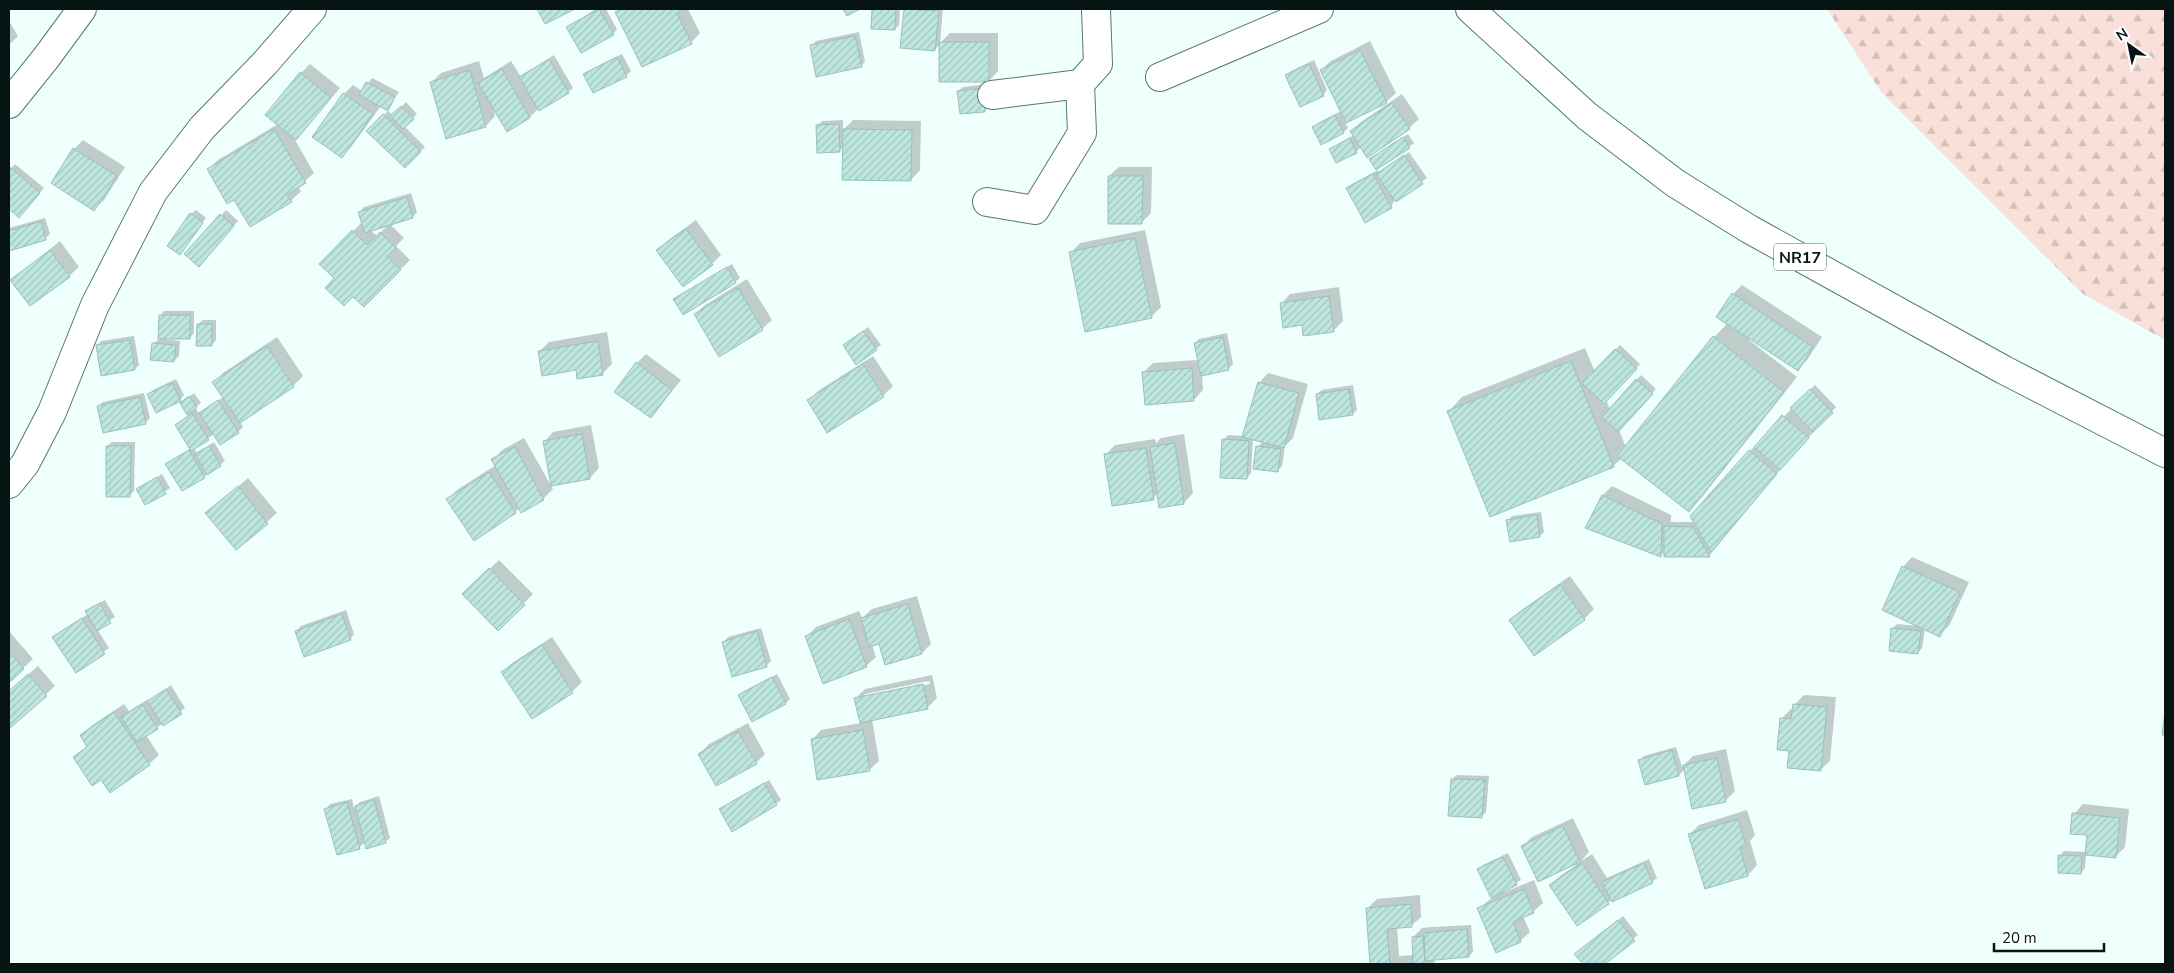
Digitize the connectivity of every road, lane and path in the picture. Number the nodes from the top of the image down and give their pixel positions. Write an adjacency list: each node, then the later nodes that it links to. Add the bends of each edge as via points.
1 (82, 9): 9 (street)
2 (312, 9): 12 (street, via 202,128 153,192 95,305 52,412 25,464)
3 (1096, 9): 7 (street, via 1098,64)
4 (1319, 9): 6 (street)
5 (1470, 9): 11 (street, NR17, via 1586,116 1675,182 1783,248)
6 (1160, 77)
7 (1080, 84): 8 (street); 10 (street, via 1082,133 1035,210)
8 (992, 95)
9 (9, 104)
10 (987, 202)
11 (2165, 454)
12 (9, 484)

